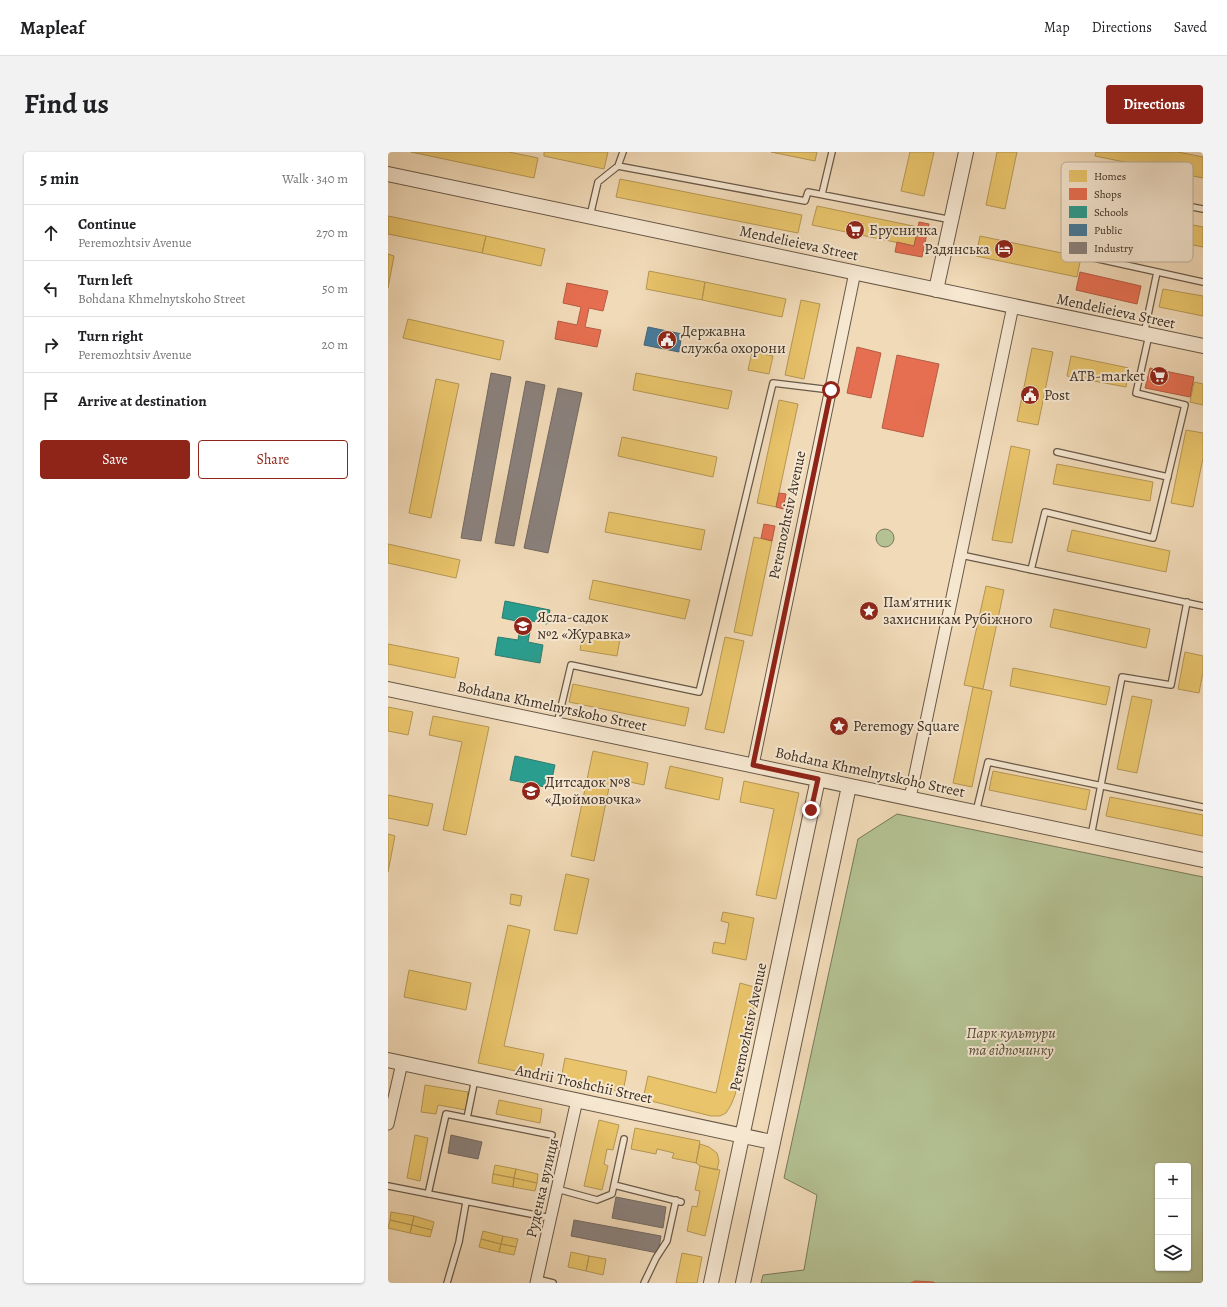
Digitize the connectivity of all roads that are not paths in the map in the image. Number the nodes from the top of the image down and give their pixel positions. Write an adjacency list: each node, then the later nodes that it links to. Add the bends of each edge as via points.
1 (623, 152): 4 (lane)
2 (832, 152): 6 (lane)
3 (966, 152): 10 (street)
4 (618, 166): 6 (lane, via 805,201 808,192); 9 (lane, via 598,182)
5 (388, 174): 9 (street, Mendelieieva Street)
6 (822, 194): 10 (lane)
7 (1193, 207): 8 (lane)
8 (1203, 209)
9 (590, 217): 12 (street, Mendelieieva Street)
10 (952, 220): 15 (street)
11 (1112, 262): 13 (lane)
12 (855, 272): 15 (street, Mendelieieva Street); 19 (street, Peremozhtsiv Avenue)
13 (1157, 272): 14 (lane); 17 (lane)
14 (1203, 282)
15 (936, 290): 16 (street, Mendelieieva Street)
16 (1013, 306): 17 (street, Mendelieieva Street); 22 (street)
17 (1147, 334): 18 (street, Mendelieieva Street); 21 (lane, via 1136,393 1185,405)
18 (1203, 346)
19 (831, 390): 27 (lane, via 773,383 699,692 571,665); 28 (street, Peremozhtsiv Avenue)
20 (1056, 452): 21 (lane)
21 (1168, 477): 23 (lane, via 1153,538 1044,512)
22 (961, 555): 23 (lane); 32 (street)
23 (1031, 570): 24 (lane)
24 (1187, 602): 25 (lane); 31 (lane, via 1171,685 1122,677)
25 (1203, 606)
26 (388, 689): 27 (street, Bohdana Khmelnytskoho Street)
27 (557, 724): 28 (street, Bohdana Khmelnytskoho Street)
28 (753, 765): 29 (street, Bohdana Khmelnytskoho Street)
29 (818, 779): 30 (street, Bohdana Khmelnytskoho Street); 44 (street, Peremozhtsiv Avenue)
30 (849, 786): 32 (street, Bohdana Khmelnytskoho Street); 46 (street)
31 (1102, 787): 33 (lane); 34 (lane, via 988,762); 35 (lane)
32 (910, 798): 34 (street, Bohdana Khmelnytskoho Street)
33 (1203, 807)
34 (976, 812): 35 (street, Bohdana Khmelnytskoho Street)
35 (1091, 837): 36 (street, Bohdana Khmelnytskoho Street)
36 (1203, 860)
37 (388, 1060): 38 (street, Andrii Troshchii Street)
38 (402, 1063): 39 (street, Andrii Troshchii Street); 42 (street)
39 (475, 1078): 40 (street, Andrii Troshchii Street); 41 (lane)
40 (577, 1100): 44 (street, Andrii Troshchii Street); 49 (street, Руденка вулиця)
41 (467, 1118): 43 (lane); 50 (lane, via 446,1114)
42 (389, 1119)
43 (552, 1135)
44 (743, 1136): 46 (street, Andrii Troshchii Street); 57 (street, Peremozhtsiv Avenue)
45 (624, 1139): 47 (lane)
46 (772, 1142): 58 (street)
47 (614, 1185): 49 (lane, via 612,1194 597,1200); 56 (lane, via 679,1201 668,1241)
48 (388, 1186): 50 (lane)
49 (557, 1189): 52 (street, Руденка вулиця)
50 (428, 1194): 51 (lane)
51 (466, 1202): 52 (lane); 54 (lane)
52 (551, 1218): 53 (street, Руденка вулиця)
53 (536, 1281): 55 (lane)
54 (447, 1283)
55 (553, 1283)
56 (644, 1283)
57 (711, 1283)
58 (743, 1283)

